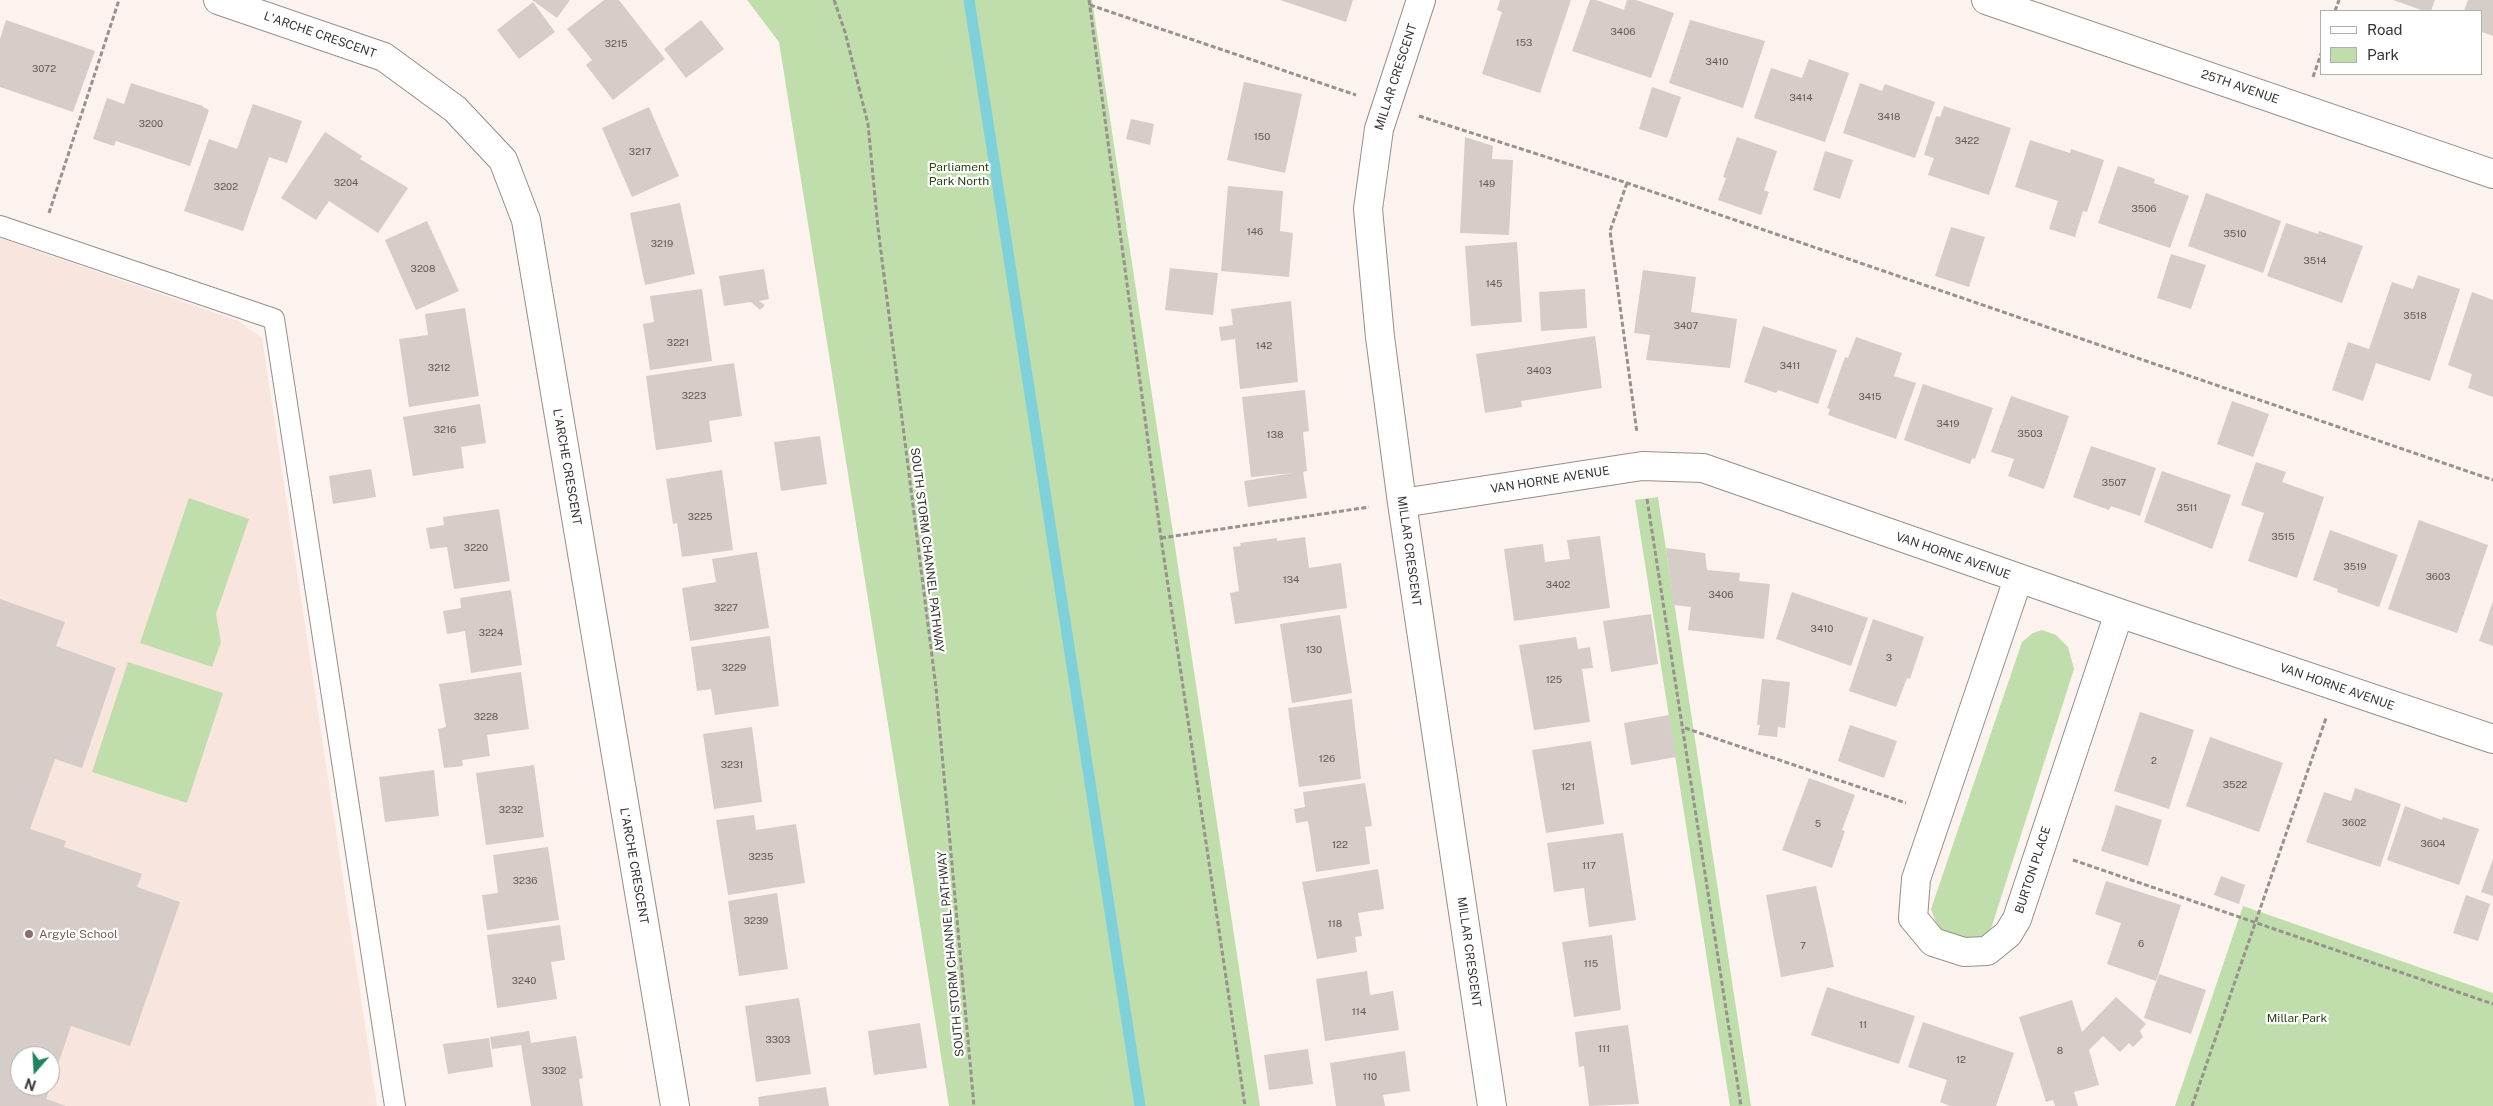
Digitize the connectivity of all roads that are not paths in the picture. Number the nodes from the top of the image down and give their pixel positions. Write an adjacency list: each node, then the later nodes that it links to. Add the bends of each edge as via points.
1 (218, 0): 11 (street, L'ARCHE CRESCENT, via 384,57 455,109 503,160 526,220)
2 (1421, 0): 6 (street, MILLAR CRESCENT, via 1379,129 1368,209 1380,337)
3 (1986, 0): 4 (street, 25TH AVENUE)
4 (2493, 174)
5 (0, 226): 10 (lane, via 274,319)
6 (1402, 503): 7 (street, VAN HORNE AVENUE, via 1642,466 1703,468); 12 (street, MILLAR CRESCENT)
7 (2018, 579): 8 (street, VAN HORNE AVENUE); 8 (street, BURTON PLACE, via 1916,879 1913,918 1933,942 1964,952 1987,951 2008,934 2017,919)
8 (2119, 614): 9 (street, VAN HORNE AVENUE)
9 (2493, 739)
10 (395, 1106)
11 (675, 1106)
12 (1492, 1106)

